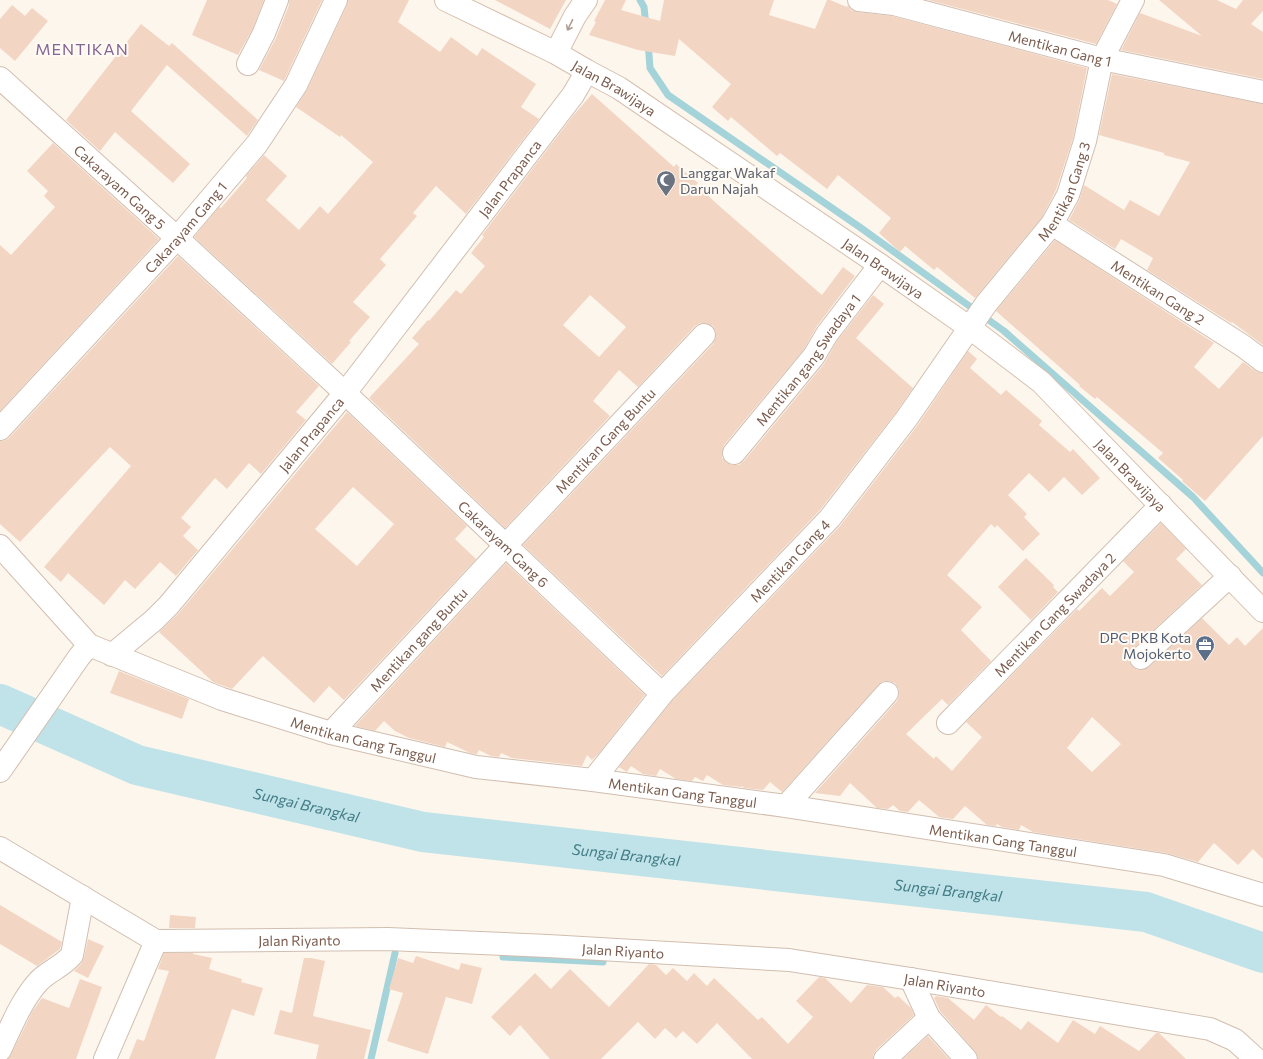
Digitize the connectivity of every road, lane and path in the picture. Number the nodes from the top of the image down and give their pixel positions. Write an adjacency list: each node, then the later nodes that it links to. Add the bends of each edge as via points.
1 (277, 0): 10 (street, via 264,34)
2 (336, 0): 15 (street, Cakarayam Gang 1, via 296,85 278,114 257,144)
3 (446, 0): 8 (street, Jalan Brawijaya)
4 (586, 0): 8 (street, one-way to 8, via 574,16)
5 (859, 0): 7 (street, Mentikan Gang 1)
6 (1133, 0): 9 (street, Mentikan Gang 3)
7 (895, 2): 9 (street, Mentikan Gang 1)
8 (556, 53): 11 (street, Jalan Brawijaya)
9 (1102, 59): 13 (street, Mentikan Gang 1); 14 (street, Mentikan Gang 3, via 1085,142 1068,195)
10 (248, 64)
11 (587, 71): 16 (street, Jalan Brawijaya, via 619,88); 20 (street, Jalan Prapanca, via 572,95)
12 (0, 78): 15 (street, Cakarayam Gang 5)
13 (1263, 92)
14 (1052, 224): 17 (street, Mentikan Gang 3); 19 (street, Mentikan Gang 2)
15 (177, 238): 20 (street, Cakarayam Gang 5); 21 (street, Cakarayam Gang 1)
16 (880, 265): 17 (street, Jalan Brawijaya); 22 (street, Mentikan gang Swadaya 1, via 827,334 814,356)
17 (977, 317): 23 (street, Jalan Brawijaya); 32 (street, Mentikan Gang 4, via 907,418 830,518)
18 (704, 335): 25 (street, Mentikan Gang Buntu)
19 (1263, 361)
20 (345, 393): 25 (street, Cakarayam Gang 6); 29 (street, Jalan Prapanca, via 169,604)
21 (0, 429)
22 (734, 453)
23 (1161, 505): 26 (street, Jalan Brawijaya); 33 (street, Mentikan Gang Swadaya 2)
24 (0, 546): 28 (street)
25 (505, 546): 32 (street, Cakarayam Gang 6); 34 (street, Mentikan gang Buntu)
26 (1230, 576): 27 (street, Jalan Brawijaya); 30 (street)
27 (1263, 611)
28 (84, 651): 29 (street); 35 (street)
29 (112, 655): 34 (street, Mentikan Gang Tanggul, via 222,699)
30 (1141, 658)
31 (886, 693): 37 (street)
32 (662, 694): 36 (street, Mentikan Gang 4)
33 (948, 723)
34 (331, 733): 36 (street, Mentikan Gang Tanggul, via 476,767)
35 (0, 771)
36 (593, 780): 37 (street, Mentikan Gang Tanggul)
37 (786, 806): 39 (street, Mentikan Gang Tanggul, via 1164,865)
38 (0, 848): 40 (street)
39 (1263, 895)
40 (84, 897): 41 (street); 44 (street, via 72,955 37,982)
41 (156, 941): 42 (street, Jalan Riyanto, via 388,939 548,946 789,960); 45 (street)
42 (910, 979): 43 (street); 48 (street, Jalan Riyanto, via 1210,1029 1236,1040)
43 (929, 1018): 46 (street); 47 (street)
44 (0, 1050)
45 (105, 1059)
46 (885, 1059)
47 (966, 1059)
48 (1256, 1059)

